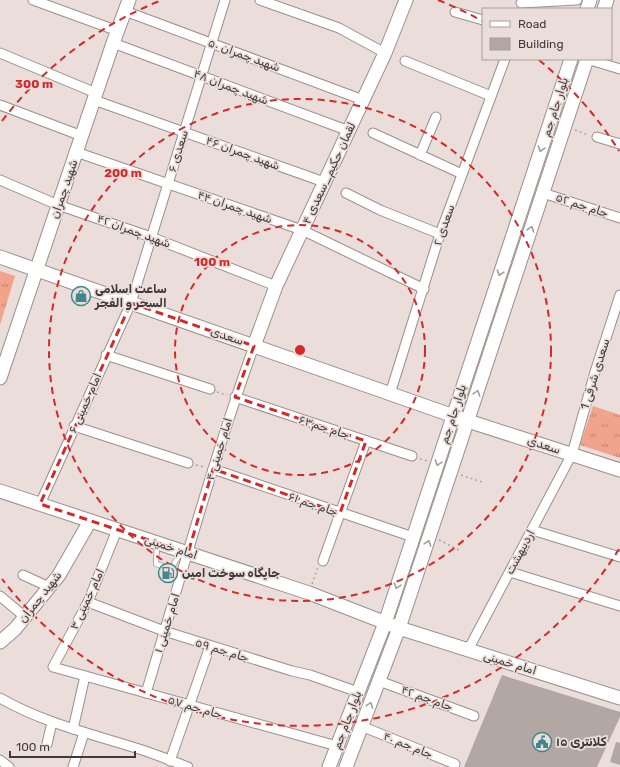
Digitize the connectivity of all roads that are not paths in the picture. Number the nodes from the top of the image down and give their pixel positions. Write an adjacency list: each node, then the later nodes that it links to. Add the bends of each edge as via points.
1 (34, 0): 10 (street, شهید چمران ۴۸)
2 (224, 0): 11 (street, سعدی ۶)
3 (260, 0): 13 (street, via 339,28)
4 (406, 0): 13 (main road, لقمان حکیم_سعدی ۴)
5 (577, 0): 6 (street)
6 (521, 4)
7 (127, 6): 10 (main road, شهید چمران); 11 (street, شهید چمران ۵۰)
8 (455, 12): 9 (street)
9 (482, 20)
10 (115, 37): 20 (street, شهید چمران ۴۸); 21 (main road, شهید چمران)
11 (211, 43): 20 (street, سعدی ۶); 23 (street, شهید چمران ۵۰)
12 (0, 53): 21 (street, شهید چمران ۴۶)
13 (385, 53): 23 (main road, لقمان حکیم_سعدی ۴)
14 (505, 60): 22 (street, سعدی ۲)
15 (571, 60): 57 (main road, بلوار جام جم, one-way to 57)
16 (587, 60): 39 (main road, بلوار جام جم)
17 (590, 60): 19 (street)
18 (405, 61): 22 (street)
19 (620, 69)
20 (201, 75): 26 (street, شهید چمران ۴۸); 27 (street, سعدی ۶)
21 (95, 96): 27 (street, شهید چمران ۴۶); 29 (main road, شهید چمران)
22 (491, 96): 34 (street, سعدی ۲)
23 (363, 100): 26 (main road, لقمان حکیم_سعدی ۴)
24 (0, 105): 29 (street)
25 (436, 117): 33 (street)
26 (349, 131): 36 (main road, لقمان حکیم_سعدی ۴)
27 (184, 132): 36 (street, شهید چمران ۴۶); 37 (street, سعدی ۶)
28 (373, 133): 33 (street)
29 (82, 136): 32 (main road, شهید چمران)
30 (597, 137): 31 (street)
31 (620, 144)
32 (76, 152): 37 (street, شهید چمران ۴۴); 40 (main road, شهید چمران)
33 (420, 155): 34 (street)
34 (462, 174): 43 (street, سعدی ۲)
35 (0, 180): 40 (street, شهید چمران ۴۲)
36 (324, 182): 42 (main road, لقمان حکیم_سعدی ۴)
37 (168, 184): 42 (street, شهید چمران ۴۴); 44 (street, سعدی ۶)
38 (346, 193): 43 (street)
39 (543, 193): 41 (street, جام جم ۵۲); 58 (main road, بلوار جام جم, one-way to 39)
40 (58, 205): 44 (street, شهید چمران ۴۲); 46 (main road, شهید چمران)
41 (620, 218)
42 (302, 230): 47 (main road, لقمان حکیم_سعدی ۴); 48 (street, شهید چمران ۴۴)
43 (440, 234): 48 (street, سعدی ۲)
44 (151, 237): 47 (street, شهید چمران ۴۲); 50 (street, سعدی ۶)
45 (0, 258): 46 (main road, سعدی)
46 (36, 270): 50 (main road, سعدی); 53 (main road, شهید چمران)
47 (276, 286): 51 (main road, لقمان حکیم_سعدی ۴)
48 (424, 289): 55 (street, سعدی ۲)
49 (620, 295): 61 (street, سعدی شرقی 1)
50 (131, 303): 51 (main road, سعدی); 52 (street, امام خمینی ۶)
51 (254, 346): 55 (main road, سعدی); 56 (street, امام خمینی ۴)
52 (106, 355): 54 (street); 59 (street, امام خمینی ۶)
53 (0, 378)
54 (210, 389)
55 (390, 394): 57 (main road, سعدی)
56 (235, 398): 60 (street, جام جم۶۳); 64 (street, امام خمینی ۴)
57 (453, 416): 58 (main road, سعدی); 72 (main road, بلوار جام جم, one-way to 72)
58 (468, 421): 61 (main road, سعدی); 85 (main road, بلوار جام جم, one-way to 58)
59 (74, 426): 63 (street); 67 (street, امام خمینی ۶)
60 (366, 441): 62 (street, جام جم۶۳); 68 (street)
61 (572, 454): 65 (main road, سعدی); 71 (street, اردیبهشت)
62 (412, 456)
63 (188, 463)
64 (213, 469): 68 (street, جام جم ۶۱); 74 (street, امام خمینی ۴)
65 (620, 470)
66 (0, 491): 67 (main road, امام خمینی)
67 (40, 504): 69 (main road, امام خمینی)
68 (340, 514): 72 (street, جام جم ۶۱); 76 (street)
69 (90, 521): 70 (main road, امام خمینی); 79 (main road, شهید چمران, via 59,575)
70 (117, 530): 73 (main road, امام خمینی); 81 (street, امام خمینی ۳)
71 (532, 530): 75 (street); 77 (street, اردیبهشت)
72 (413, 537): 84 (main road, بلوار جام جم, one-way to 84)
73 (157, 543): 74 (main road, امام خمینی); 74 (lane, via 156,564 171,569)
74 (185, 552): 84 (main road, امام خمینی, via 309,593); 86 (street, امام خمینی ۱)
75 (620, 557)
76 (323, 561)
77 (510, 572): 82 (street); 89 (street, اردیبهشت)
78 (23, 575): 79 (street)
79 (49, 587): 83 (main road, شهید چمران)
80 (0, 596): 83 (street)
81 (88, 602): 86 (street, جام جم ۵۹); 90 (street, امام خمینی ۳)
82 (620, 606)
83 (25, 617): 87 (main road, شهید چمران)
84 (385, 623): 85 (main road, امام خمینی); 93 (main road, بلوار جام جم)
85 (399, 628): 89 (main road, امام خمینی); 92 (main road, بلوار جام جم)
86 (164, 631): 88 (street, جام جم ۵۹); 94 (street, امام خمینی ۱)
87 (0, 641)
88 (210, 646): 93 (street, جام جم ۵۹); 97 (street)
89 (468, 650): 96 (main road, امام خمینی)
90 (53, 667): 91 (street, جام جم ۵۷)
91 (86, 676): 94 (street, جام جم ۵۷); 101 (street)
92 (379, 681): 98 (street, جام جم ۴۲); 100 (main road, بلوار جام جم, one-way to 92)
93 (358, 692): 104 (main road, بلوار جام جم)
94 (146, 693): 97 (street, جام جم ۵۷)
95 (0, 698): 99 (street)
96 (620, 698)
97 (189, 705): 104 (street, جام جم ۵۷); 106 (street)
98 (474, 716)
99 (52, 722): 101 (street); 103 (street)
100 (361, 726): 107 (street, جام جم ۴۰); 112 (main road, بلوار جام جم)
101 (73, 729): 102 (street)
102 (84, 733): 106 (street); 109 (street)
103 (47, 744)
104 (336, 746): 111 (main road, بلوار جام جم)
105 (0, 760): 108 (street)
106 (170, 761): 110 (street)
107 (455, 764)
108 (9, 767)
109 (73, 767)
110 (188, 767)
111 (328, 767)
112 (346, 767)

